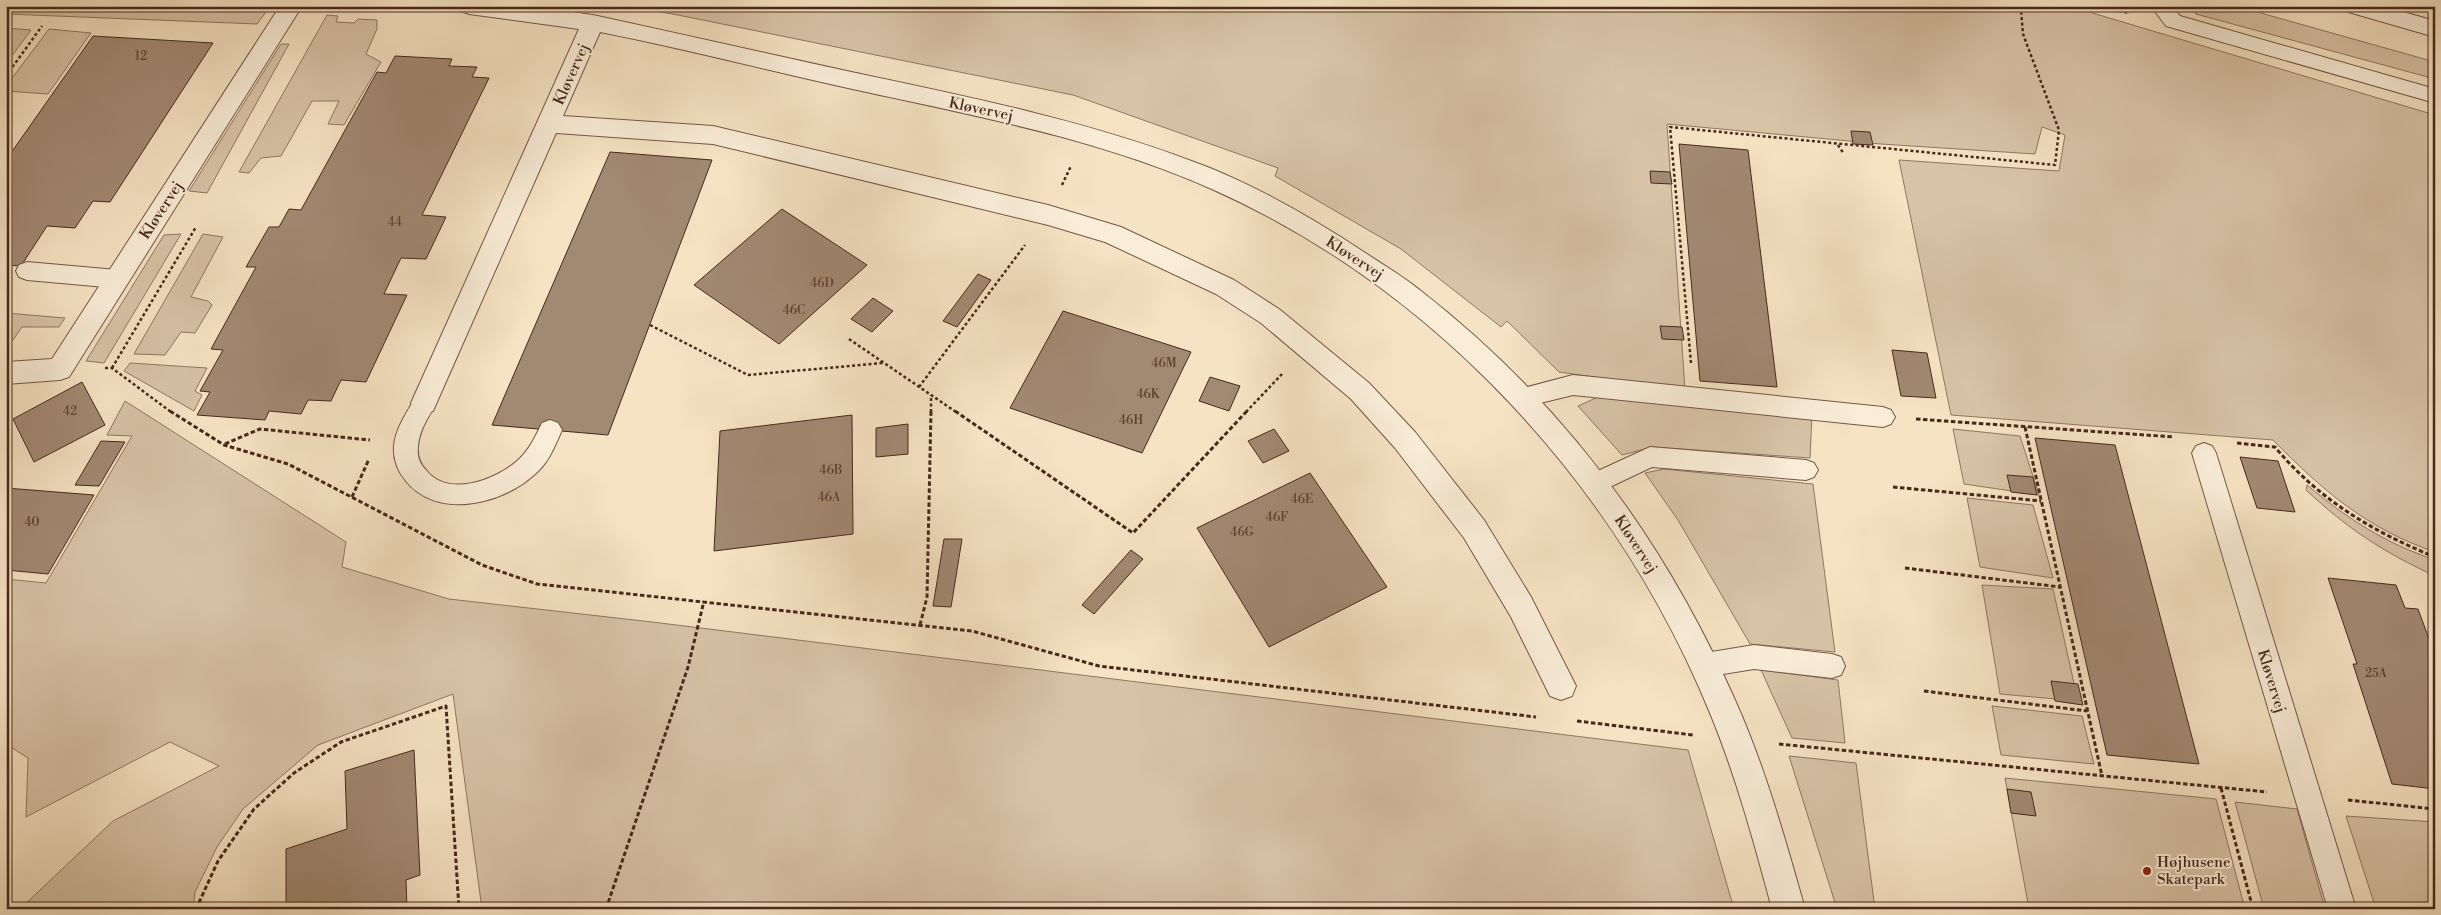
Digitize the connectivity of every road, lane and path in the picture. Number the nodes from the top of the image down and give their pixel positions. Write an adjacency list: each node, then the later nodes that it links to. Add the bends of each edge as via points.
1 (291, 6): 17 (street, Kløvervej)
2 (469, 6): 6 (street, Kløvervej)
3 (2053, 6): 13 (path, via 2021,10 2023,34 2060,130 2055,165)
4 (2160, 6): 10 (lane, via 2173,21)
5 (2352, 6): 8 (street)
6 (593, 23): 11 (street, Kløvervej); 12 (street, Kløvervej, via 1043,122)
7 (42, 26): 9 (path)
8 (2435, 29)
9 (6, 76)
10 (2435, 96)
11 (549, 124): 15 (street, Kløvervej, via 713,135); 28 (street, Kløvervej)
12 (1086, 135): 15 (path); 26 (street, Kløvervej, via 1192,171 1280,212 1365,263 1446,324)
13 (1838, 144): 14 (path); 27 (path, via 1670,127)
14 (1844, 154)
15 (1048, 215): 20 (street, Kløvervej, via 1112,234 1225,287 1270,316); 24 (path)
16 (27, 271): 17 (lane)
17 (117, 279): 22 (street, Kløvervej)
18 (650, 325): 21 (path, via 748,375)
19 (849, 339): 21 (path)
20 (1307, 347): 25 (path, via 1133,533); 47 (street, Kløvervej, via 1360,391 1440,483 1474,529)
21 (884, 363): 24 (path)
22 (60, 369): 23 (street); 33 (path, via 112,368 183,421)
23 (6, 373)
24 (919, 387): 25 (path)
25 (931, 394): 44 (path, via 927,597)
26 (1524, 397): 27 (lane, via 1573,385); 37 (street, Kløvervej)
27 (1694, 398): 29 (lane)
28 (424, 403): 31 (lane, via 406,444 407,461 415,477 429,488 449,494 489,490 508,480 526,468 539,453)
29 (1883, 417)
30 (2025, 426): 40 (path)
31 (550, 430)
32 (378, 440): 33 (path, via 260,429)
33 (224, 445): 39 (path, via 288,464)
34 (373, 451): 39 (path)
35 (2204, 453): 55 (lane, Kløvervej)
36 (1806, 470): 37 (lane, via 1650,457)
37 (1595, 483): 45 (street, Kløvervej, via 1641,549 1693,639)
38 (1893, 487): 40 (path)
39 (352, 497): 43 (path, via 482,565 537,584)
40 (2041, 501): 42 (path)
41 (1905, 568): 42 (path)
42 (2060, 587): 49 (path)
43 (704, 601): 44 (path); 59 (path, via 688,667)
44 (920, 626): 50 (path, via 972,631 1099,666)
45 (1704, 665): 46 (lane, via 1754,657); 52 (street, Kløvervej)
46 (1832, 666)
47 (1562, 686)
48 (1924, 691): 49 (path)
49 (2087, 711): 53 (path)
50 (1541, 717)
51 (1571, 720): 52 (path)
52 (1738, 740): 53 (path); 60 (street, Kløvervej, via 1774,847)
53 (2102, 776): 54 (path)
54 (2221, 788): 55 (path); 61 (path)
55 (2306, 796): 56 (path); 62 (lane, Kløvervej)
56 (2435, 808)
57 (196, 909): 58 (path, via 218,861 254,809 294,773 342,742 446,706)
58 (459, 909)
59 (606, 909)
60 (1789, 909)
61 (2253, 909)
62 (2342, 909)

